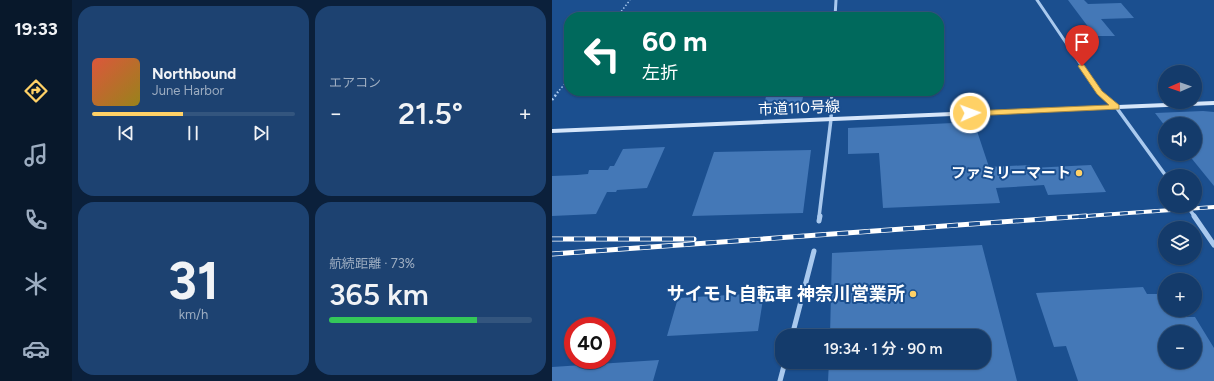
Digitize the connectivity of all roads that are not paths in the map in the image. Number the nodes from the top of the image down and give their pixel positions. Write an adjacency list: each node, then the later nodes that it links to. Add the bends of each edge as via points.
1 (836, 0): 3 (street)
2 (1037, 0): 6 (street, via 1099,93)
3 (836, 12)
4 (832, 96): 7 (street)
5 (1214, 103): 6 (street, 市道110号線)
6 (1116, 107): 7 (street, 市道110号線); 9 (street)
7 (831, 119): 8 (street, 市道110号線); 11 (street)
8 (552, 131)
9 (1161, 169)
10 (1192, 213): 12 (street)
11 (819, 221)
12 (1214, 246)
13 (814, 251): 14 (street)
14 (794, 329)
15 (783, 369): 16 (street)
16 (780, 381)

